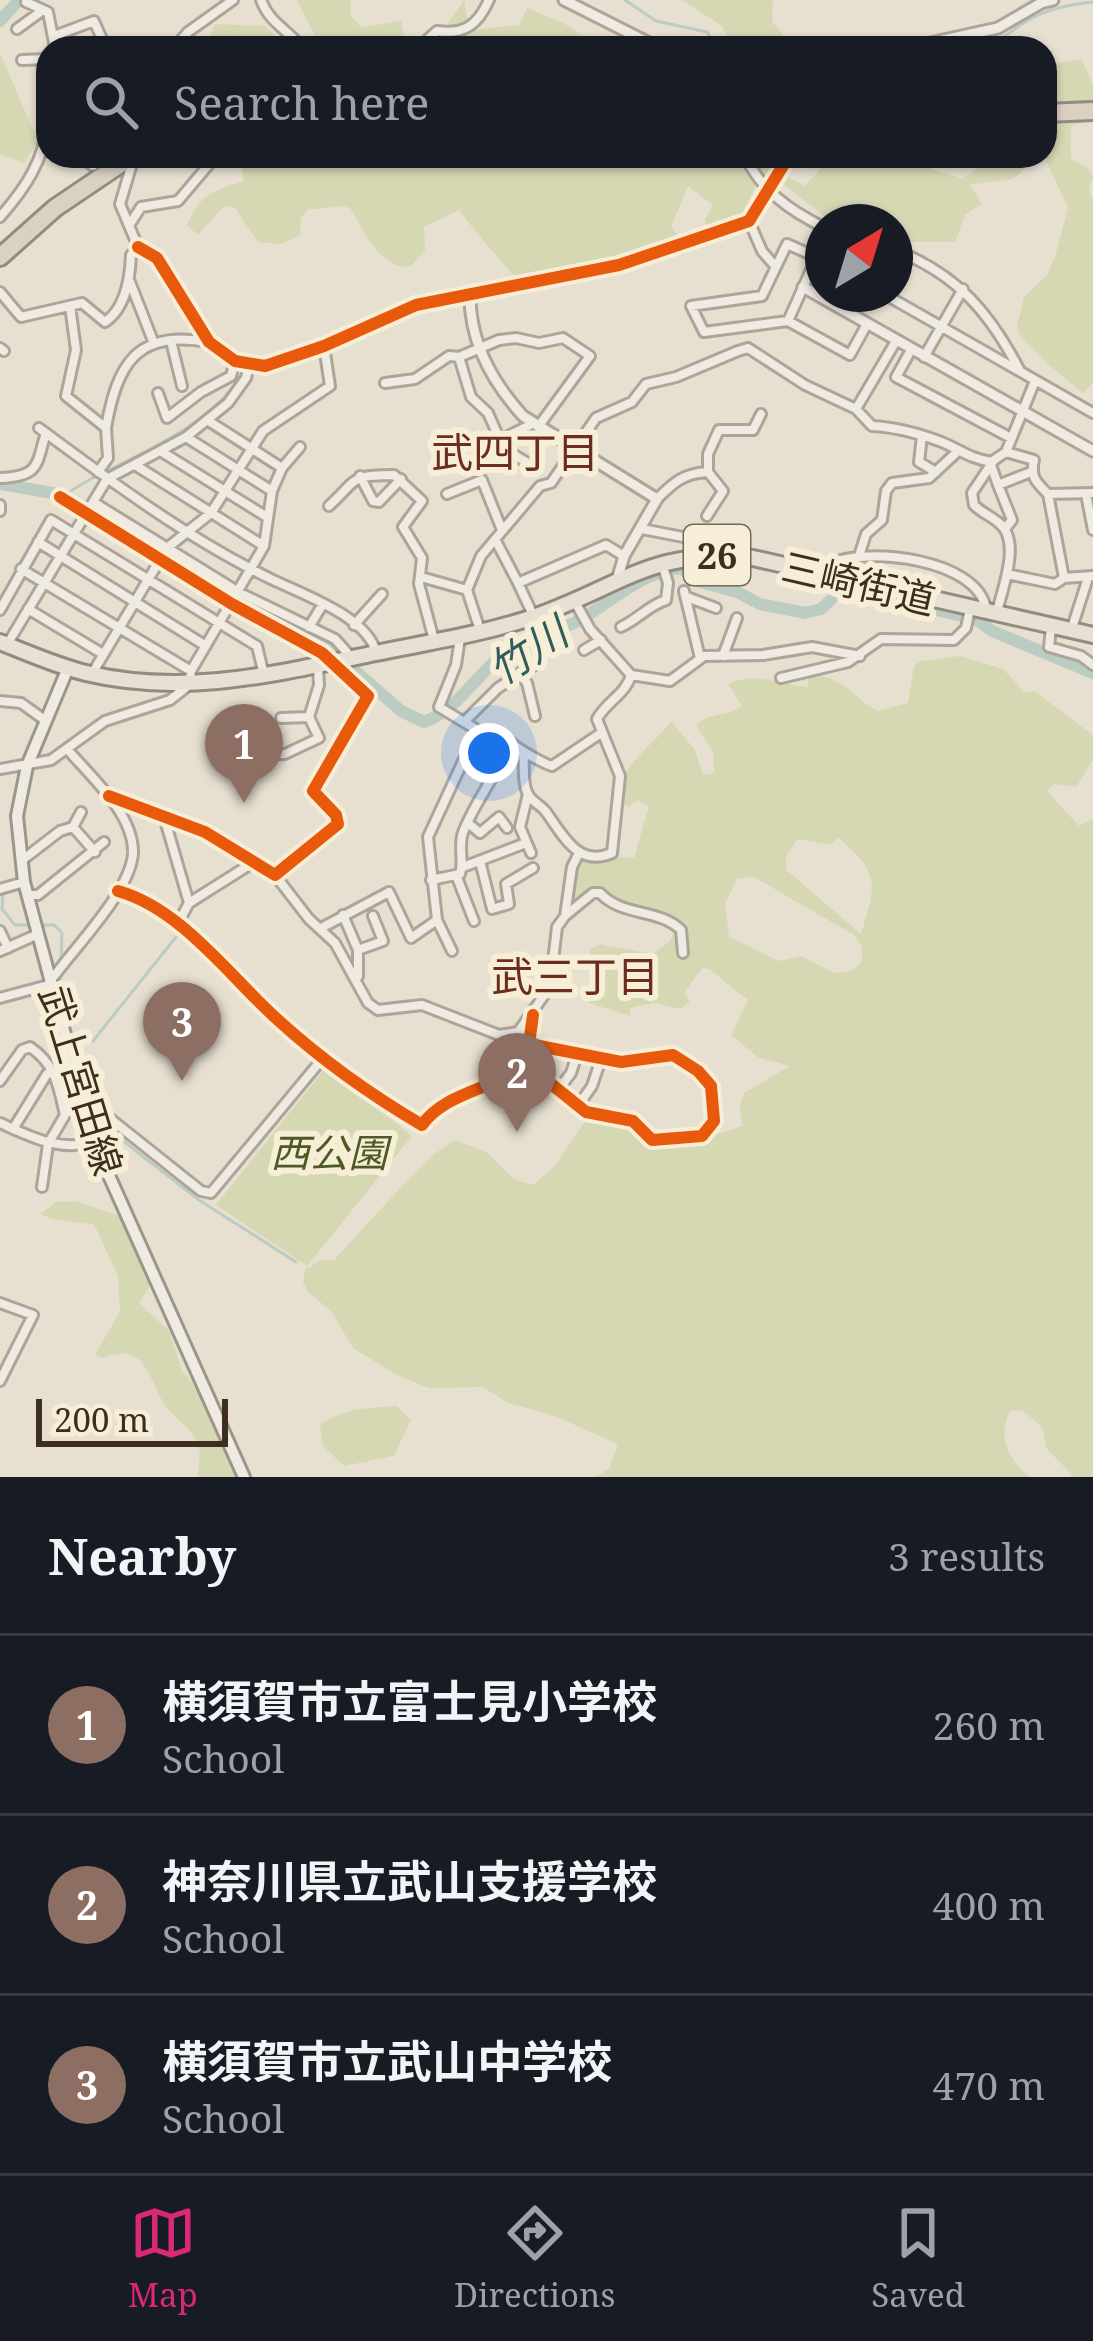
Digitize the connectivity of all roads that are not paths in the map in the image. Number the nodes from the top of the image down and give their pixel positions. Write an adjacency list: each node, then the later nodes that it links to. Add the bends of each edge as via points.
1 (233, 0): 11 (street)
2 (261, 0): 12 (street, via 268,18)
3 (489, 0): 13 (street, via 470,28)
4 (564, 0): 14 (street)
5 (1053, 0): 15 (street)
6 (26, 2): 7 (street)
7 (44, 9): 8 (street); 9 (street)
8 (17, 29)
9 (54, 36): 10 (street, via 94,21)
10 (101, 36)
11 (184, 36)
12 (292, 36)
13 (431, 36)
14 (635, 36)
15 (962, 36)
16 (36, 59): 17 (street)
17 (22, 60)
18 (1093, 110): 19 (highway)
19 (1057, 111)
20 (36, 162): 27 (street)
21 (110, 168): 33 (highway, via 36,218)
22 (128, 168): 30 (street, via 120,204)
23 (204, 168): 30 (street, via 178,201 141,207)
24 (750, 168): 26 (street)
25 (780, 168): 26 (street)
26 (766, 188): 28 (street); 29 (street)
27 (0, 217)
28 (805, 218)
29 (749, 221): 35 (street); 41 (street, via 619,265)
30 (129, 226): 31 (street)
31 (137, 248): 36 (street); 50 (street, via 157,259)
32 (805, 252): 35 (street, via 787,244)
33 (0, 254)
34 (913, 261): 39 (street)
35 (776, 266): 44 (street, via 762,296 692,306 693,313 704,332)
36 (130, 280): 42 (street, via 105,322 82,303); 47 (street)
37 (805, 284): 38 (street)
38 (803, 287): 44 (street); 45 (street)
39 (963, 290): 46 (street); 58 (street)
40 (0, 292): 42 (street, via 21,317)
41 (470, 296): 51 (street, via 416,305); 52 (street)
42 (70, 306): 69 (street, via 76,350 66,396)
43 (913, 310): 46 (street)
44 (788, 321): 45 (street, via 850,355)
45 (867, 324): 49 (street)
46 (942, 326): 55 (street); 58 (street)
47 (153, 341): 48 (street); 69 (street, via 135,352 118,380)
48 (171, 341): 50 (street); 61 (street)
49 (896, 341): 53 (street); 63 (street)
50 (209, 342): 56 (street)
51 (324, 346): 57 (street); 76 (street, via 330,386 263,430)
52 (478, 350): 54 (street); 68 (street, via 508,400); 68 (street, via 499,340 563,338 590,356)
53 (911, 350): 55 (street); 72 (street, via 896,377)
54 (459, 357): 60 (street, via 416,379); 73 (street, via 471,397)
55 (924, 357): 64 (street)
56 (235, 362): 57 (street); 62 (street, via 231,376 166,418)
57 (249, 365): 67 (street, via 242,385)
58 (1020, 371): 59 (street)
59 (1035, 381): 64 (street); 65 (street)
60 (385, 383)
61 (182, 386)
62 (158, 393)
63 (856, 409): 70 (street, via 872,426); 75 (street, via 748,348 646,384 632,402 596,418)
64 (1022, 412): 72 (street); 77 (street)
65 (1093, 412)
66 (760, 413): 87 (street, via 753,430 719,430)
67 (207, 420): 71 (street); 76 (street)
68 (535, 425): 73 (street); 75 (street)
69 (106, 428): 86 (street, via 108,458)
70 (922, 436): 80 (street); 89 (street, via 919,462)
71 (186, 437): 78 (street); 85 (street)
72 (1011, 438): 79 (street)
73 (500, 440): 83 (street)
74 (300, 447): 84 (street)
75 (576, 447): 101 (street); 110 (street)
76 (251, 448): 84 (street); 85 (street)
77 (1093, 451)
78 (162, 452): 82 (street); 95 (street)
79 (1006, 452): 81 (street); 88 (street, via 1034,460)
80 (956, 453): 81 (street); 89 (street)
81 (992, 463): 94 (street); 108 (street, via 972,493 974,505)
82 (133, 464): 92 (street); 105 (street)
83 (533, 466)
84 (282, 468): 96 (street)
85 (238, 470): 95 (street); 96 (street)
86 (98, 472): 91 (street, via 42,430 32,471); 92 (street)
87 (708, 472): 101 (street, via 677,479); 106 (street, via 723,490)
88 (1031, 472): 94 (street); 98 (street)
89 (936, 473): 121 (street, via 892,483 883,520 866,534)
90 (360, 476): 93 (street); 93 (street, via 379,502); 103 (street)
91 (0, 478)
92 (107, 479): 102 (street); 109 (street)
93 (401, 479): 128 (street, via 422,501 404,527 418,545)
94 (998, 485): 108 (street, via 1012,520)
95 (224, 491): 105 (street); 107 (street)
96 (272, 491): 107 (street)
97 (447, 494): 110 (street, via 482,480)
98 (1048, 494): 99 (street); 130 (street)
99 (1089, 494): 112 (street)
100 (60, 497): 104 (street)
101 (657, 499): 111 (street)
102 (93, 502): 104 (street); 117 (street)
103 (329, 506)
104 (86, 513): 113 (street); 122 (street)
105 (211, 513): 109 (street); 116 (street)
106 (707, 515)
107 (267, 518): 116 (street)
108 (1005, 529): 127 (street)
109 (189, 530): 117 (street); 125 (street)
110 (502, 530): 115 (street)
111 (642, 530): 118 (street, via 714,543); 120 (street)
112 (1093, 530)
113 (74, 533): 114 (street, via 51,520); 119 (street); 131 (street)
114 (38, 542): 119 (street); 124 (street)
115 (496, 542): 134 (street); 135 (street)
116 (263, 546): 125 (street)
117 (167, 548): 122 (street); 136 (street)
118 (720, 555): 123 (main road, 三崎街道 / 26); 126 (main road, 三崎街道 / 26)
119 (60, 556): 133 (street); 139 (street)
120 (624, 556): 132 (street); 134 (street, via 606,544)
121 (859, 556): 126 (street, via 829,564); 145 (street, via 955,573 985,600)
122 (159, 560): 131 (street); 140 (street)
123 (661, 562): 132 (main road, 三崎街道 / 26); 152 (street, via 666,600)
124 (21, 569): 133 (street); 144 (street)
125 (252, 570): 136 (street); 141 (street)
126 (830, 574): 145 (main road, 三崎街道 / 26)
127 (1007, 574): 130 (street, via 1055,584); 145 (street)
128 (421, 577): 135 (street); 159 (street)
129 (1091, 577): 130 (street); 154 (street)
130 (1064, 578)
131 (147, 580): 139 (street); 148 (street)
132 (617, 580): 138 (main road, 三崎街道 / 26)
133 (44, 583): 143 (street); 153 (street)
134 (518, 584): 146 (street)
135 (467, 590): 155 (street)
136 (240, 593): 140 (street); 151 (street)
137 (382, 594): 149 (street)
138 (574, 601): 146 (main road, 三崎街道 / 26); 158 (street)
139 (134, 602): 153 (street); 161 (street)
140 (232, 604): 148 (street); 168 (street)
141 (323, 604): 149 (street); 151 (street)
142 (716, 608): 167 (street, via 685,594)
143 (28, 609): 160 (street); 164 (street)
144 (0, 610)
145 (984, 611): 150 (main road, 三崎街道 / 26); 166 (street, via 954,640 881,639)
146 (534, 616): 155 (main road, 三崎街道 / 26)
147 (737, 618): 165 (street)
148 (220, 624): 161 (street); 175 (street, via 256,646)
149 (354, 625): 163 (street)
150 (1051, 626): 154 (main road, 三崎街道 / 26); 170 (street, via 1048,646)
151 (309, 627): 168 (street, via 335,639)
152 (621, 627)
153 (119, 628): 164 (street); 176 (street)
154 (1071, 631): 156 (main road, 三崎街道 / 26)
155 (481, 632): 157 (main road, 三崎街道 / 26)
156 (1092, 635)
157 (460, 636): 159 (main road, 三崎街道 / 26); 183 (street, via 439,707)
158 (601, 640): 162 (street); 174 (street)
159 (435, 642): 163 (main road, 三崎街道 / 26)
160 (4, 643): 171 (main road, 三崎街道 / 26)
161 (206, 646): 176 (street)
162 (584, 650)
163 (376, 653): 168 (main road, 三崎街道 / 26)
164 (103, 655): 173 (street)
165 (723, 656): 166 (street, via 812,647); 167 (street)
166 (860, 656): 177 (street)
167 (700, 658): 174 (street, via 670,682)
168 (338, 661): 175 (main road, 三崎街道 / 26); 180 (street); 206 (street, via 368,696 313,790 338,824)
169 (538, 662): 172 (street)
170 (1093, 665)
171 (68, 668): 173 (main road, 三崎街道 / 26); 182 (main road, 武上宮田線)
172 (520, 673): 179 (street); 183 (street)
173 (91, 674): 176 (main road, 三崎街道 / 26)
174 (631, 675): 184 (street, via 597,719)
175 (265, 677): 176 (main road, 三崎街道 / 26)
176 (190, 678): 186 (street, via 170,700 105,721)
177 (781, 678)
178 (0, 700): 182 (street)
179 (535, 716)
180 (309, 717): 181 (street); 188 (street, via 319,738)
181 (281, 718)
182 (46, 721): 189 (main road, 武上宮田線)
183 (465, 721): 185 (street)
184 (601, 733): 187 (street, via 552,766); 200 (street, via 620,776 613,853)
185 (483, 743): 187 (street); 207 (street, via 464,759 431,827)
186 (68, 750): 189 (street); 192 (street)
187 (519, 750): 191 (street); 195 (street, via 503,757)
188 (273, 754)
189 (27, 766): 190 (street); 202 (main road, 武上宮田線, via 17,816)
190 (0, 769)
191 (528, 794): 200 (street); 201 (street, via 520,824 529,848)
192 (109, 796): 194 (street); 210 (street, via 133,851)
193 (81, 812): 196 (street)
194 (164, 818): 203 (street); 211 (street)
195 (468, 823): 197 (street, via 480,833 499,817); 205 (street)
196 (74, 827): 199 (street); 202 (street)
197 (507, 828)
198 (104, 842): 199 (street)
199 (95, 852): 209 (street, via 38,895)
200 (580, 853): 214 (street)
201 (480, 861): 204 (street, via 492,909 509,904 506,884); 205 (street)
202 (20, 862): 209 (main road, 武上宮田線)
203 (254, 862): 206 (street); 211 (street)
204 (533, 868)
205 (459, 871): 207 (street); 216 (street)
206 (275, 875): 218 (street)
207 (431, 880): 215 (street)
208 (2, 887): 209 (street)
209 (26, 888): 219 (main road, 武上宮田線)
210 (118, 891): 217 (street); 226 (street)
211 (189, 903): 217 (street)
212 (344, 915): 215 (street, via 389,892 411,938); 218 (street); 222 (street)
213 (373, 916): 222 (street, via 382,941)
214 (565, 916): 224 (street, via 600,893 616,907 673,922); 228 (street, via 550,987)
215 (437, 920): 223 (street)
216 (474, 921)
217 (177, 925): 232 (street)
218 (322, 927): 225 (street)
219 (36, 928): 221 (street); 226 (main road, 武上宮田線)
220 (0, 931): 221 (street)
221 (4, 950)
222 (358, 950): 225 (street)
223 (452, 951)
224 (683, 953)
225 (358, 978): 228 (street, via 378,1010 422,1005 499,1035 518,1032)
226 (51, 982): 227 (street); 230 (main road, 武上宮田線)
227 (0, 998)
228 (533, 1016): 229 (street, via 530,1044)
229 (578, 1052): 231 (street); 237 (street)
230 (70, 1054): 233 (street); 239 (main road, 武上宮田線)
231 (602, 1056): 238 (street); 238 (street, via 673,1055 711,1086 714,1121 701,1136 652,1140 634,1120)
232 (323, 1058): 237 (street, via 422,1125 525,1063); 239 (street, via 211,1193 108,1117)
233 (50, 1060): 234 (street, via 30,1047); 235 (street)
234 (5, 1065): 236 (street)
235 (54, 1071): 241 (street); 243 (street, via 65,1115)
236 (0, 1081)
237 (559, 1089): 238 (street)
238 (578, 1106)
239 (87, 1120): 242 (main road, 武上宮田線)
240 (0, 1124): 241 (street)
241 (14, 1129): 243 (street)
242 (94, 1142): 243 (street); 247 (main road, 武上宮田線)
243 (48, 1144): 244 (street)
244 (42, 1187)
245 (0, 1303): 246 (street, via 34,1315)
246 (0, 1381)
247 (244, 1477)

